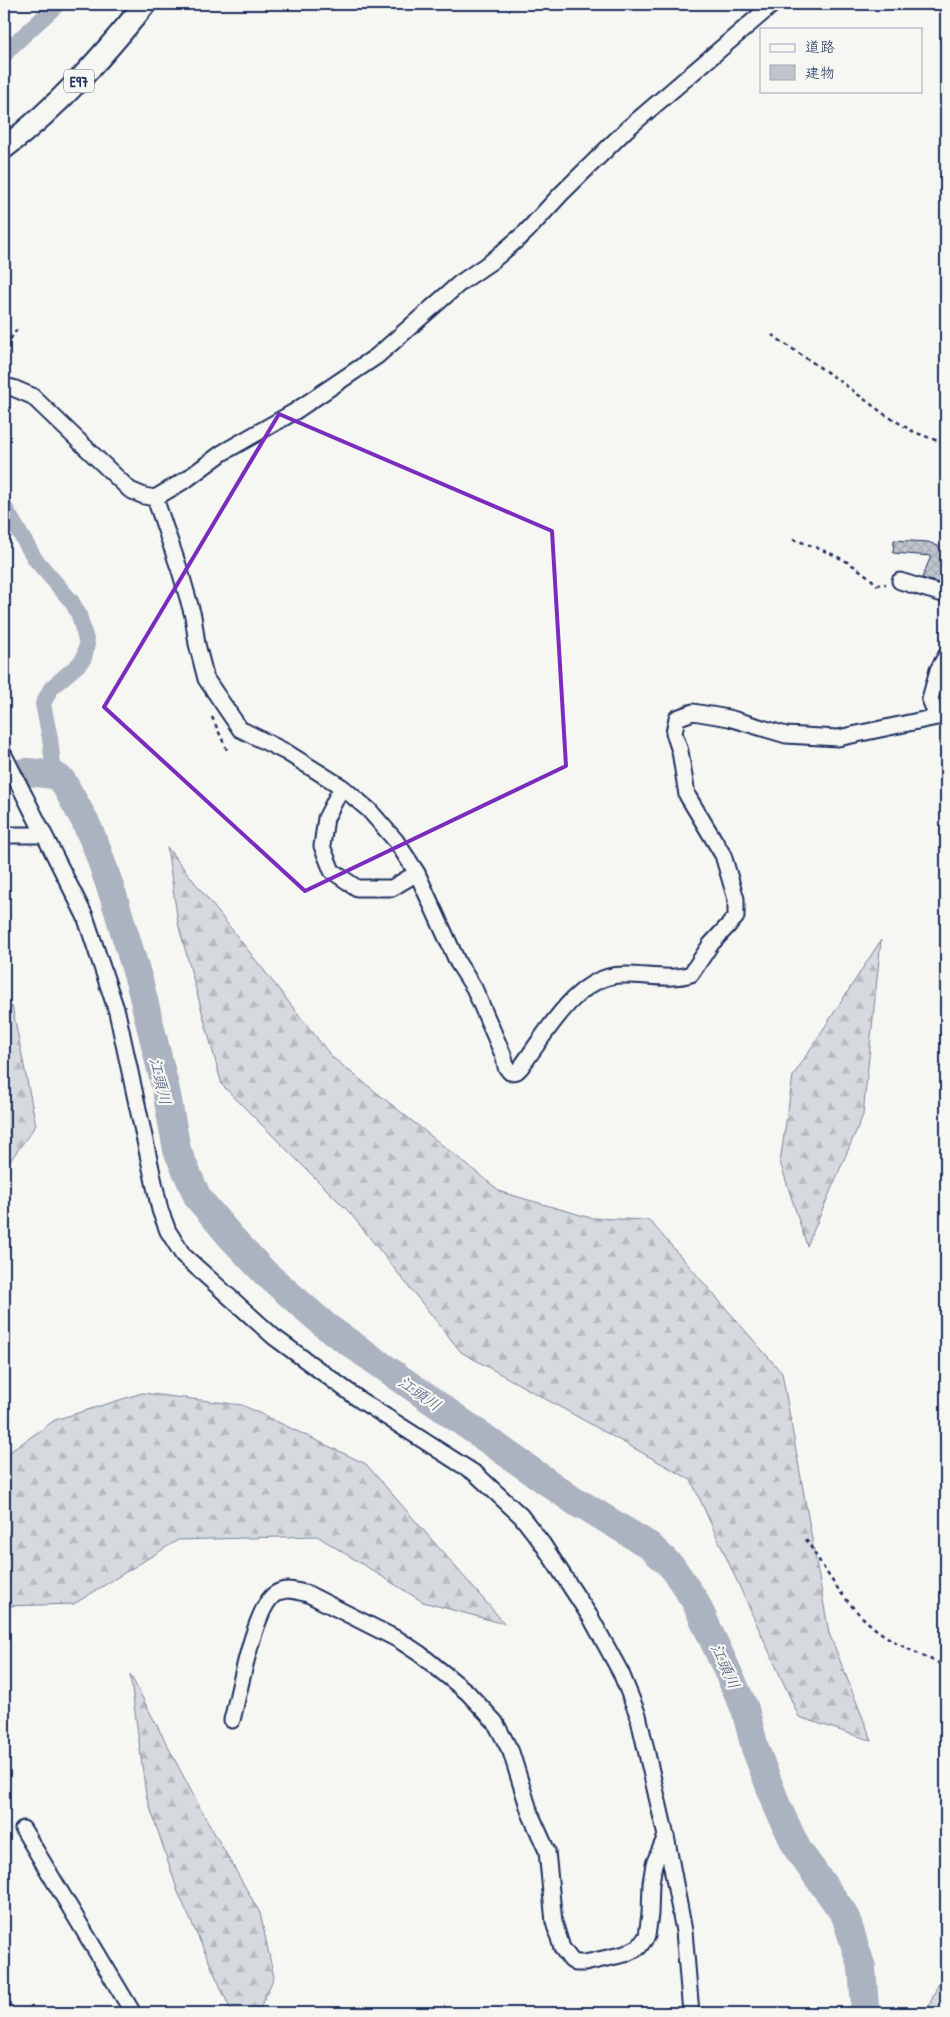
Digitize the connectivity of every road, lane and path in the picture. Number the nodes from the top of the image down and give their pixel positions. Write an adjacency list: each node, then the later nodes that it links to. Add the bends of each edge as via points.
1 (145, 4): 3 (highway, E97, via 89,71)
2 (773, 4): 8 (street, via 627,129 526,232 460,283 377,356 294,412 222,452)
3 (4, 148)
4 (20, 327): 6 (path, via 12,334 7,352)
5 (772, 335): 7 (path, via 884,414 914,432)
6 (8, 387): 8 (street, via 32,396 130,490)
7 (946, 444)
8 (156, 498): 15 (street, via 193,616 206,679 240,729 286,752)
9 (793, 540): 10 (path, via 827,551 868,576 876,586)
10 (900, 581): 11 (street)
11 (946, 595)
12 (946, 656): 13 (street, via 938,670 930,699)
13 (942, 717): 18 (street, via 838,738 786,735 729,718 693,712 677,718 674,733 687,795 723,854 736,899 736,917 711,944 691,974 677,978 613,975 585,988 567,1005 516,1071 510,1072 506,1067 474,988 458,962)
14 (5, 756): 17 (street)
15 (342, 787): 18 (street, via 369,810); 18 (street, via 326,818 322,846 332,872 357,888 392,888)
16 (4, 835): 17 (street)
17 (44, 835): 23 (street, via 85,916 117,1012 160,1210 168,1231 184,1255 274,1336 360,1400 476,1474 521,1516 591,1618 621,1674 638,1715)
18 (417, 873)
19 (806, 1539): 20 (path, via 832,1581 878,1631)
20 (946, 1666)
21 (232, 1720): 23 (street, via 263,1610 275,1594 283,1591 297,1590 308,1594 420,1654 467,1692 495,1722 507,1742 530,1813 547,1851 552,1910 558,1935 566,1954 576,1963 626,1954 639,1947 647,1936 650,1883)
22 (23, 1829): 24 (street)
23 (666, 1836): 25 (street, via 684,1930)
24 (133, 2013)
25 (691, 2013)

